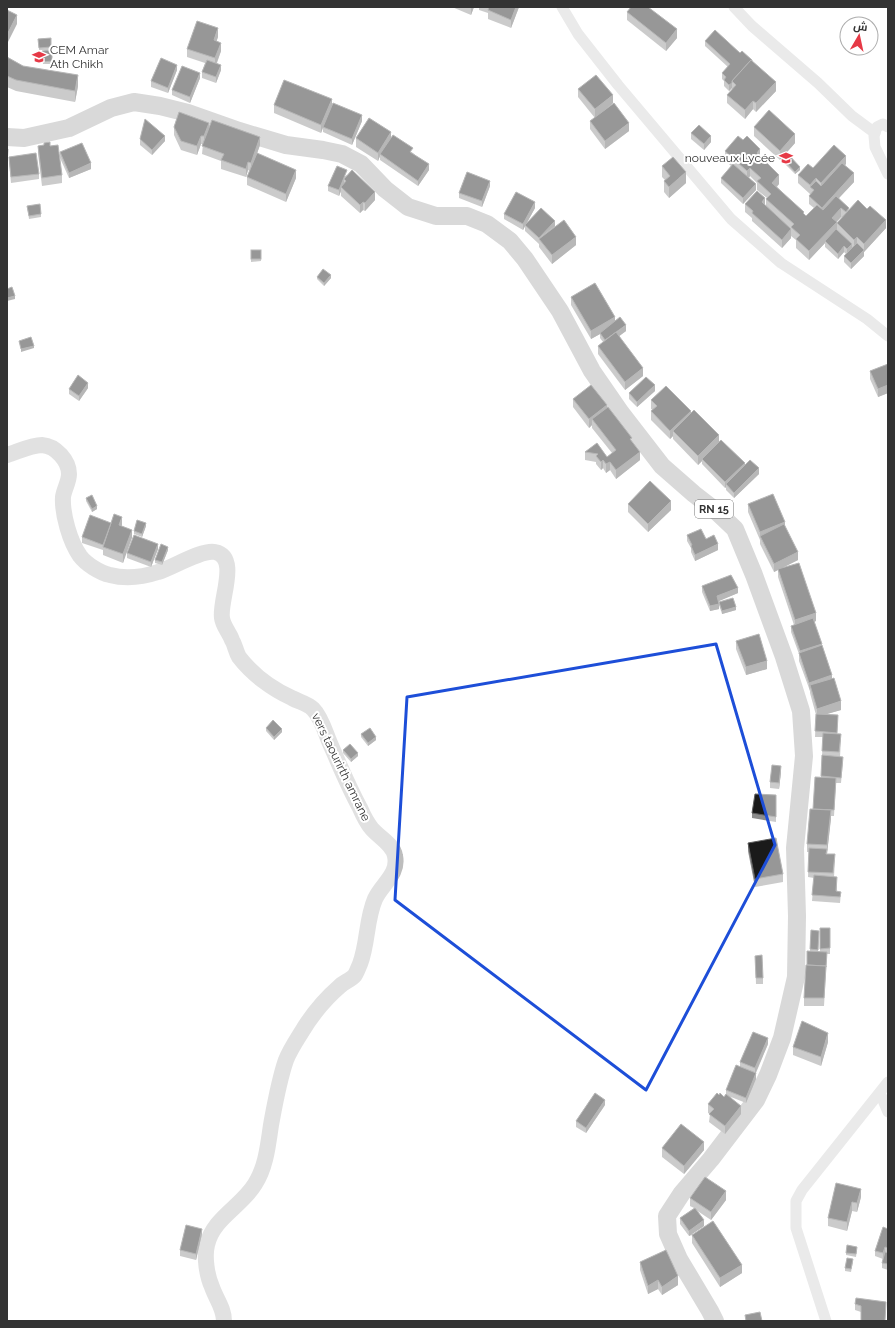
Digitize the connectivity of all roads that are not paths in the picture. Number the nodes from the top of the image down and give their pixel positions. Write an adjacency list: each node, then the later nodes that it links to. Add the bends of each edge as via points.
1 (562, 7): 7 (street, via 578,34 618,85 731,219 781,263 867,319)
2 (734, 7): 4 (street, via 852,116)
3 (888, 127): 4 (street, via 883,124 877,127)
4 (875, 133): 6 (street, via 875,147)
5 (7, 137): 13 (main road, RN 15, via 24,138 69,128 111,108 134,102 160,106 286,145 342,154 361,164 385,189 408,207 436,216 467,216 487,224 510,241 525,259 560,311 592,371 662,466 735,529 754,575 801,711 804,756 795,848 796,977 782,1038 756,1100 682,1193 667,1216 668,1234 679,1259)
6 (888, 174)
7 (888, 336)
8 (7, 455): 12 (street, vers taourirth amrane, via 44,445 65,459 69,472 63,494 63,507 72,542 81,557 96,569 109,575 144,576 204,552 222,555 228,569 220,608 222,622 238,655 265,682 293,699 310,705 318,714 361,810 373,830 385,840 395,854 396,867 376,897 366,945 355,975 340,986 316,1011 287,1057 280,1079 264,1162 255,1184 221,1219 207,1243 205,1260 211,1285 222,1306)
9 (888, 1082): 10 (street)
10 (880, 1094): 11 (street); 14 (street, via 802,1190 796,1201 796,1228)
11 (888, 1112)
12 (224, 1321)
13 (715, 1321)
14 (826, 1321)

